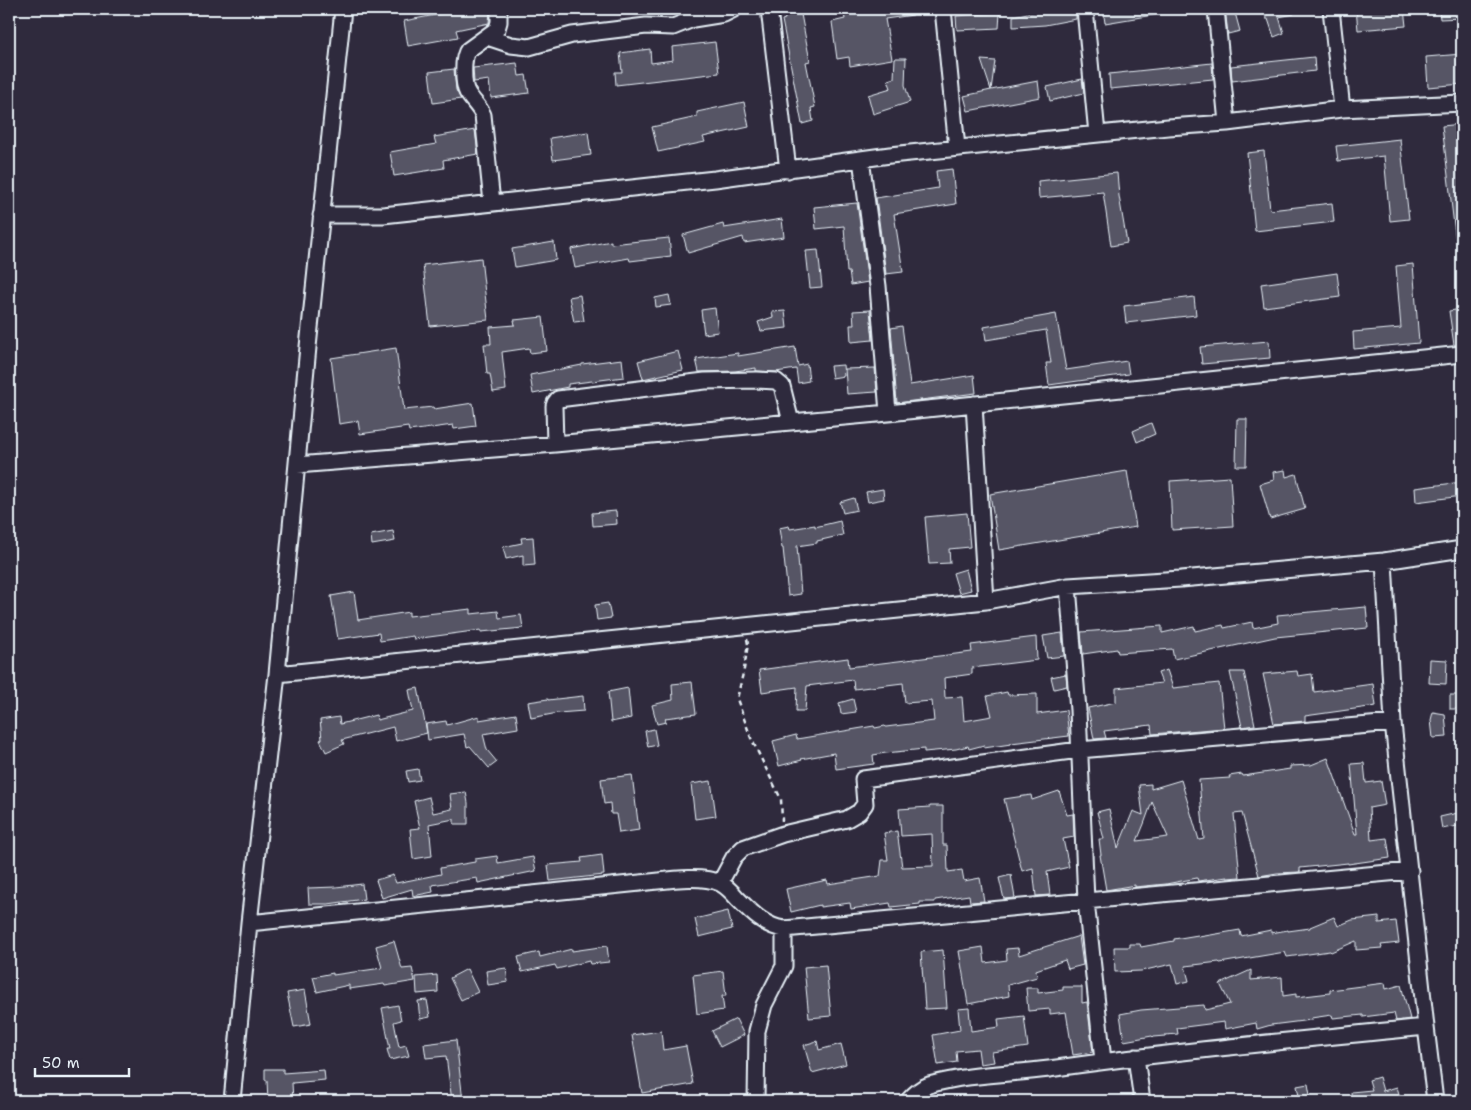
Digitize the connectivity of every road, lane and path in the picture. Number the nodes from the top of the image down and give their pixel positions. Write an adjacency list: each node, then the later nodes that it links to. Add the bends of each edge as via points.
1 (343, 9): 18 (street)
2 (499, 9): 9 (street, via 497,29)
3 (734, 9): 9 (street, via 724,14 693,18 673,27 646,26 572,35 529,47)
4 (770, 9): 16 (street)
5 (943, 9): 14 (street)
6 (1085, 9): 13 (street)
7 (1216, 9): 12 (street)
8 (1331, 9): 11 (street)
9 (487, 37): 17 (street, via 465,53 464,60 466,90 483,115)
10 (1462, 102): 11 (street)
11 (1342, 110): 12 (street)
12 (1227, 123): 13 (street)
13 (1097, 134): 14 (street)
14 (957, 148): 15 (street)
15 (860, 159): 16 (street); 21 (street, via 878,286)
16 (788, 170): 17 (street)
17 (492, 203): 18 (street, via 383,215)
18 (321, 215): 24 (street)
19 (1462, 354): 20 (street)
20 (974, 404): 21 (street); 28 (street)
21 (888, 413): 22 (street)
22 (791, 422): 23 (street); 23 (street, via 782,386 778,382 705,381 558,399 554,406)
23 (555, 444): 24 (street)
24 (297, 465): 30 (street)
25 (1462, 549): 26 (street)
26 (1384, 561): 27 (street); 31 (street)
27 (1068, 586): 28 (street); 32 (street)
28 (986, 601): 29 (street)
29 (745, 625): 30 (street); 33 (path, via 748,644 737,699 751,738 781,799)
30 (277, 674): 37 (street)
31 (1393, 723): 32 (street); 34 (street)
32 (1079, 750): 33 (street, via 863,778 865,804 859,812 847,819); 36 (street)
33 (783, 834): 35 (street, via 739,850)
34 (1410, 871): 36 (street); 39 (street)
35 (720, 883): 37 (street, via 702,878 660,881); 38 (street, via 760,919)
36 (1086, 901): 38 (street); 41 (street)
37 (249, 923): 42 (street)
38 (784, 929): 43 (street, via 784,966 764,1005 757,1031)
39 (1426, 1027): 40 (street); 46 (street)
40 (1136, 1057): 41 (street); 45 (street)
41 (1103, 1061): 44 (street, via 974,1076 927,1085)
42 (232, 1101)
43 (756, 1101)
44 (908, 1101)
45 (1142, 1101)
46 (1435, 1101)

